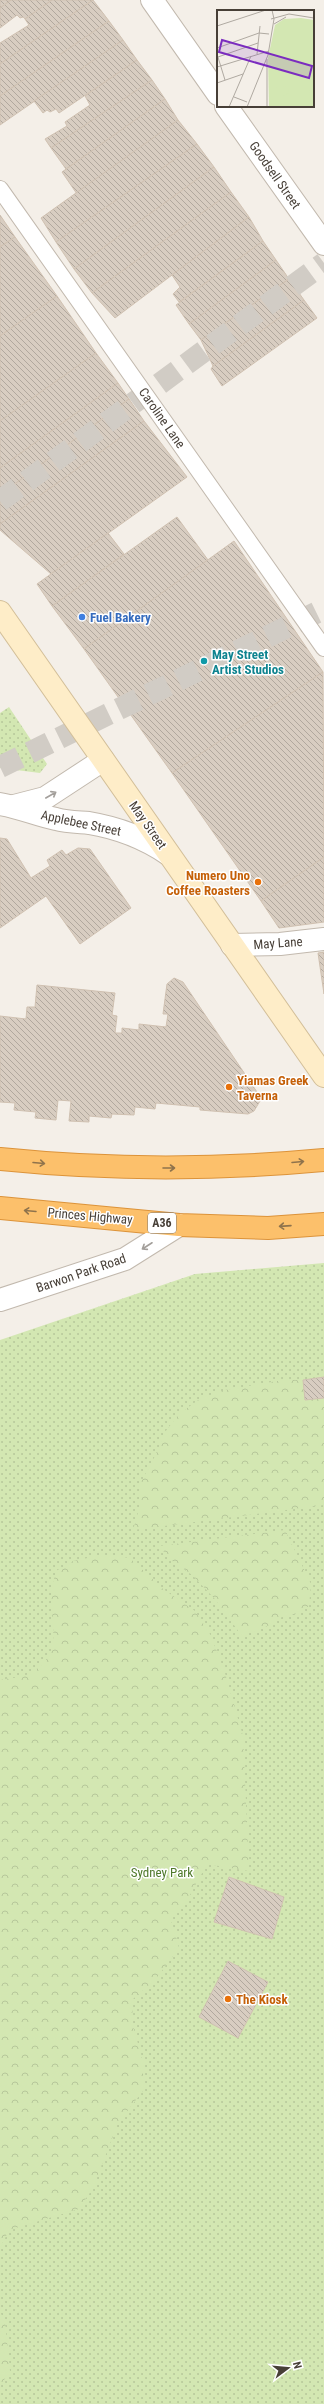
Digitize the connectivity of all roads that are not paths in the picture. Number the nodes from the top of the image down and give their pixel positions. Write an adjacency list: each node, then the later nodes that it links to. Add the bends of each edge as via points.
1 (152, 0): 2 (street)
2 (217, 93)
3 (227, 107): 5 (street, Goodsell Street)
4 (0, 189): 7 (lane, Caroline Lane)
5 (324, 244)
6 (0, 612): 8 (main road, May Street)
7 (324, 648)
8 (103, 760): 9 (street, Applebee Street, one-way to 8, via 45,798); 10 (main road, May Street)
9 (7, 805): 10 (street, Applebee Street, via 58,820 88,823 126,832 149,841)
10 (168, 854): 12 (main road, May Street)
11 (324, 939): 12 (street, May Lane, via 280,944)
12 (232, 945): 13 (main road, May Street)
13 (324, 1076)
14 (0, 1159): 15 (highway, one-way to 15, via 60,1165 169,1168 268,1165)
15 (324, 1160)
16 (0, 1208): 18 (highway, Princes Highway / A36, one-way to 16)
17 (324, 1224): 18 (highway, Princes Highway / A36, one-way to 18, via 268,1228)
18 (179, 1225): 19 (street, Barwon Park Road, one-way to 19, via 125,1259)
19 (6, 1295)

